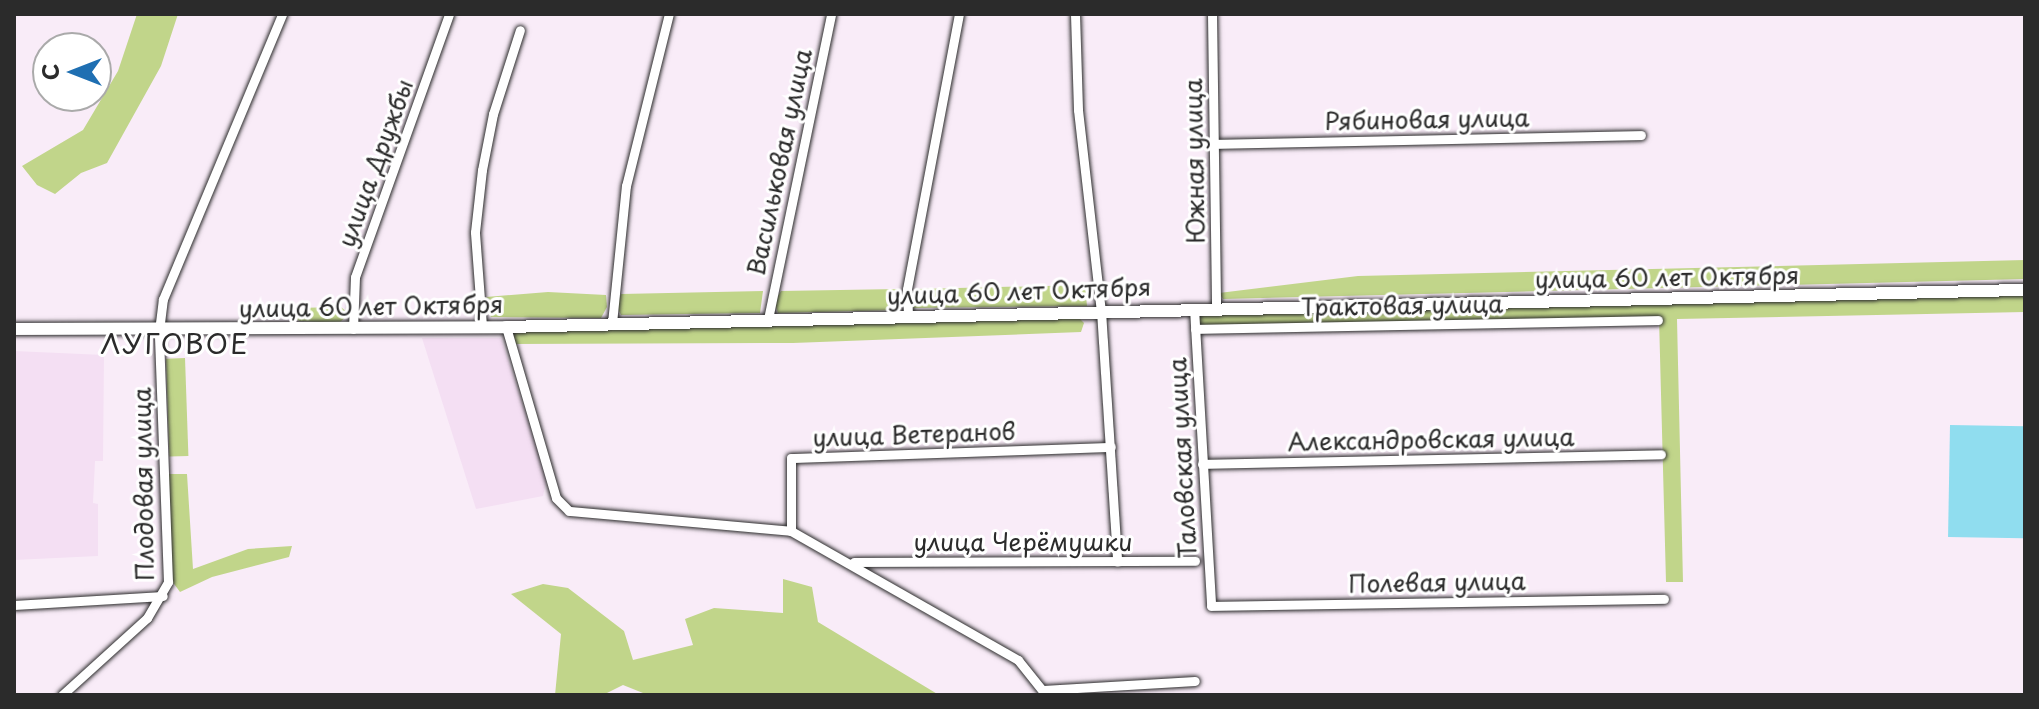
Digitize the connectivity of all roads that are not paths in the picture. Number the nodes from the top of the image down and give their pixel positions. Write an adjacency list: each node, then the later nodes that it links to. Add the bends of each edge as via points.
1 (282, 14): 24 (street, Плодовая улица, via 163,299)
2 (449, 14): 22 (street, улица Дружбы, via 355,277)
3 (669, 14): 18 (street, via 626,186)
4 (831, 14): 16 (street, Васильковая улица)
5 (959, 14): 15 (street, via 907,289)
6 (1075, 14): 14 (street, via 1078,110)
7 (1212, 14): 10 (street, Южная улица)
8 (520, 30): 19 (street, via 493,114 482,170 475,232)
9 (1641, 135): 10 (street, Рябиновая улица)
10 (1214, 144): 12 (street, Южная улица)
11 (2025, 290): 12 (street, улица 60 лет Октября)
12 (1216, 307): 13 (street, улица 60 лет Октября)
13 (1194, 308): 14 (street, улица 60 лет Октября); 23 (street, Таловская улица)
14 (1101, 311): 15 (street, улица 60 лет Октября); 25 (street)
15 (908, 316): 16 (street, улица 60 лет Октября)
16 (768, 319): 18 (street, улица 60 лет Октября)
17 (1658, 320): 23 (street, Трактовая улица)
18 (612, 323): 20 (street, улица 60 лет Октября)
19 (482, 326): 20 (street, улица 60 лет Октября); 22 (street, улица 60 лет Октября)
20 (506, 327): 28 (street, via 556,498 569,511)
21 (14, 329): 24 (street, улица 60 лет Октября)
22 (353, 329): 24 (street, улица 60 лет Октября)
23 (1195, 329): 27 (street, Таловская улица)
24 (159, 331): 32 (street, Плодовая улица, via 168,582)
25 (1111, 447): 28 (street, улица Ветеранов, via 791,458); 29 (street)
26 (1661, 454): 27 (street, Александровская улица)
27 (1202, 464): 35 (street, Таловская улица)
28 (791, 531): 31 (street)
29 (1117, 561): 30 (street, улица Черёмушки); 31 (street, улица Черёмушки)
30 (1195, 561)
31 (850, 562): 37 (street, via 1018,660)
32 (163, 596): 34 (street); 38 (street, Плодовая улица)
33 (1664, 599): 35 (street, Полевая улица)
34 (14, 605)
35 (1211, 606)
36 (1195, 681): 37 (street)
37 (1044, 692)
38 (62, 695)

